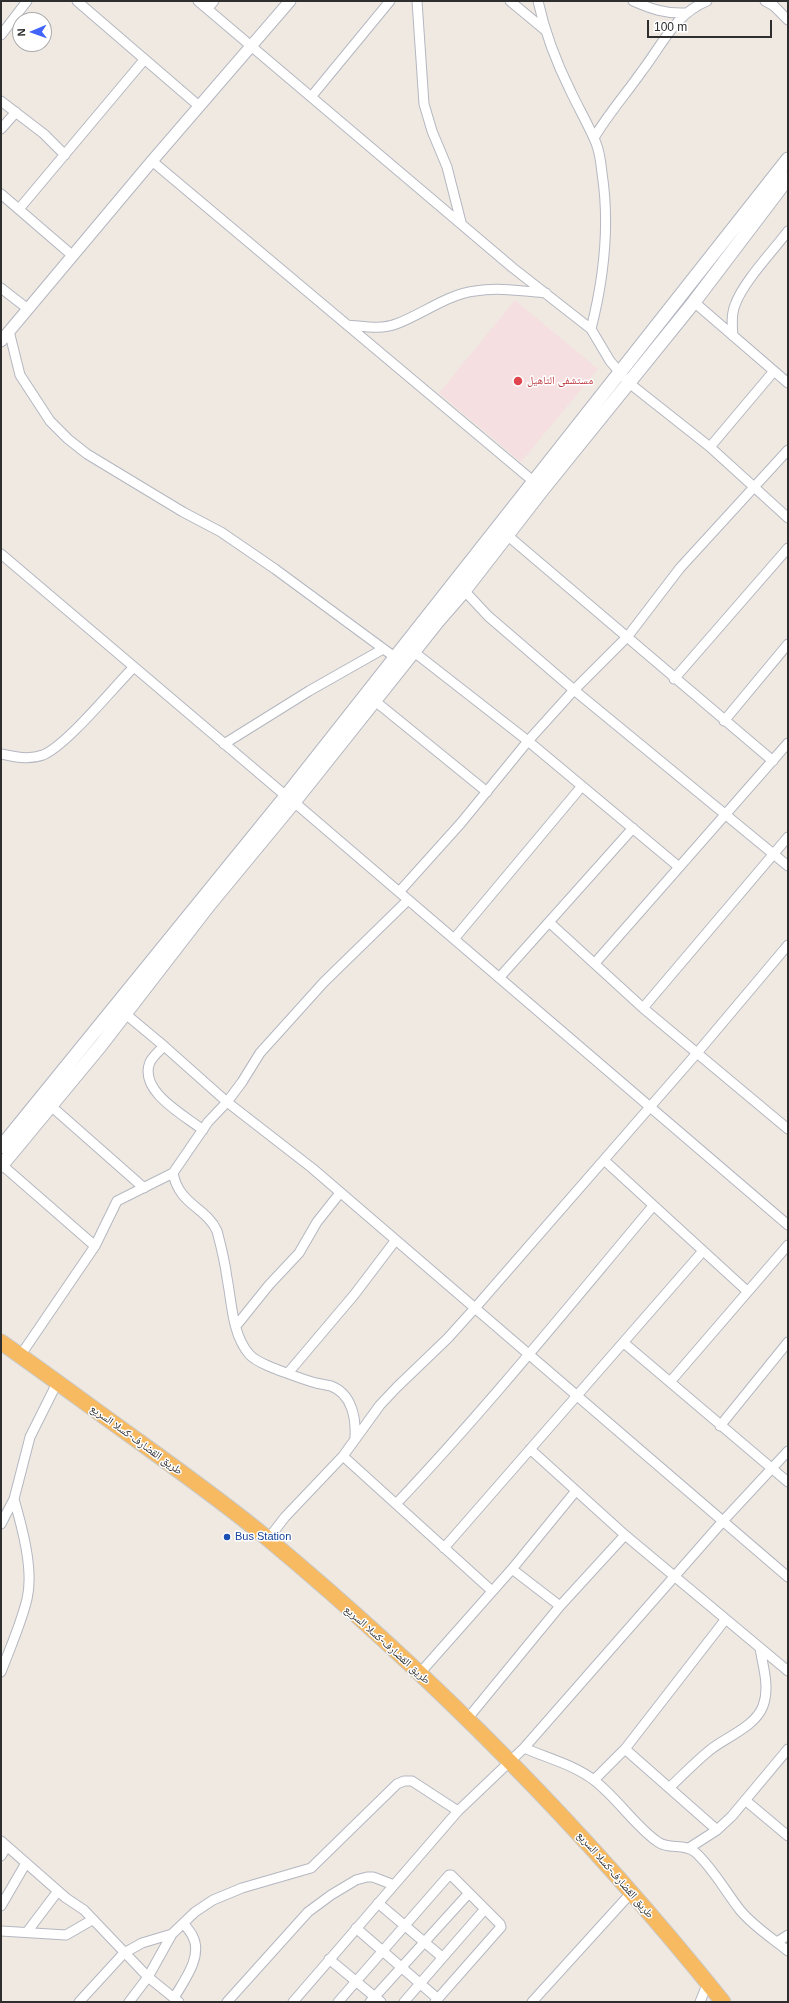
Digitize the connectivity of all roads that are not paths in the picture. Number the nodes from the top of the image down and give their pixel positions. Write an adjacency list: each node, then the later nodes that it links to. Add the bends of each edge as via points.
1 (27, 1): 17 (street)
2 (77, 1): 19 (street)
3 (198, 1): 13 (street)
4 (214, 1): 13 (street)
5 (290, 1): 18 (street)
6 (390, 1): 20 (street)
7 (417, 1): 32 (street, via 424,104 447,167)
8 (510, 1): 16 (street)
9 (538, 1): 16 (street)
10 (633, 1): 14 (street, via 656,11 670,14)
11 (708, 1): 14 (street)
12 (765, 1): 15 (street)
13 (208, 8): 18 (street)
14 (686, 13): 25 (street, via 609,113)
15 (788, 20)
16 (545, 30): 25 (street, via 570,90)
17 (1, 35)
18 (251, 46): 20 (street); 22 (street)
19 (144, 60): 22 (street); 26 (street)
20 (311, 97): 32 (street)
21 (1, 101): 23 (street)
22 (199, 106): 28 (street)
23 (16, 112): 24 (street); 26 (street)
24 (1, 129)
25 (594, 138): 40 (street, via 604,188 606,224 599,292)
26 (65, 154): 31 (street)
27 (788, 159): 45 (main road)
28 (152, 161): 34 (street); 39 (street)
29 (788, 178): 37 (main road)
30 (1, 194): 31 (street)
31 (19, 209): 34 (street)
32 (461, 222): 36 (street)
33 (788, 231): 42 (street, via 746,286 735,305)
34 (73, 256): 38 (street)
35 (1, 288): 38 (street)
36 (546, 294): 39 (street, via 508,289 474,291 425,309 395,324 376,328); 40 (street)
37 (694, 302): 42 (street); 45 (main road)
38 (28, 309): 41 (street)
39 (347, 325): 49 (street)
40 (591, 329): 45 (street, via 598,344)
41 (9, 331): 43 (street); 58 (street, via 20,375 50,421 68,439 183,512 221,532)
42 (733, 336): 44 (street)
43 (1, 341)
44 (774, 371): 46 (street); 47 (street)
45 (624, 378): 47 (street); 49 (main road); 52 (main road)
46 (787, 380)
47 (710, 447): 50 (street)
48 (788, 450): 50 (street)
49 (533, 481): 55 (main road)
50 (754, 487): 51 (street); 56 (street, via 680,568)
51 (788, 518)
52 (507, 535): 55 (main road); 56 (street)
53 (788, 548): 62 (street)
54 (1, 554): 61 (street)
55 (460, 586): 59 (main road); 60 (main road); 63 (street, via 488,616)
56 (628, 636): 62 (street); 63 (street)
57 (788, 644): 65 (street)
58 (383, 649): 60 (street); 68 (street)
59 (414, 652): 60 (main road); 66 (street)
60 (399, 661): 64 (main road); 73 (main road)
61 (133, 668): 68 (street); 69 (street, via 60,744 34,758)
62 (674, 679): 65 (street)
63 (574, 690): 66 (street); 74 (street)
64 (375, 701): 72 (street); 73 (main road)
65 (724, 721): 70 (street)
66 (528, 741): 71 (street); 72 (street)
67 (788, 743): 70 (street)
68 (224, 744): 73 (street)
69 (1, 754)
70 (773, 761): 74 (street)
71 (582, 786): 75 (street); 83 (street)
72 (487, 792): 80 (street)
73 (290, 799): 80 (street); 88 (main road)
74 (726, 814): 77 (street); 79 (street)
75 (633, 828): 79 (street); 82 (street)
76 (788, 837): 77 (street)
77 (774, 854): 78 (street); 87 (street)
78 (788, 866)
79 (679, 867): 85 (street)
80 (399, 892): 81 (street)
81 (408, 900): 83 (street); 91 (street, via 324,982 260,1053)
82 (550, 923): 85 (street); 86 (street)
83 (454, 939): 86 (street)
84 (788, 946): 90 (street)
85 (595, 963): 87 (street)
86 (500, 978): 93 (street)
87 (643, 1008): 90 (street)
88 (121, 1010): 89 (street); 92 (main road); 96 (main road)
89 (164, 1046): 91 (street); 95 (street, via 150,1062 148,1076 152,1088)
90 (697, 1053): 93 (street); 94 (street)
91 (227, 1102): 95 (street); 101 (street)
92 (51, 1106): 98 (main road); 100 (street)
93 (649, 1106): 97 (street); 103 (street)
94 (788, 1129)
95 (203, 1130): 99 (street)
96 (1, 1147)
97 (604, 1160): 102 (street); 109 (street)
98 (2, 1165): 106 (street)
99 (173, 1173): 100 (street); 110 (street, via 180,1193 217,1231)
100 (144, 1188): 106 (street, via 117,1201)
101 (340, 1193): 104 (street); 110 (street, via 317,1222 299,1253)
102 (653, 1206): 107 (street); 114 (street)
103 (788, 1225)
104 (395, 1241): 109 (street); 116 (street)
105 (788, 1245): 108 (street)
106 (95, 1246): 115 (street)
107 (703, 1251): 108 (street); 113 (street)
108 (747, 1291): 117 (street)
109 (475, 1308): 114 (street); 121 (street, via 397,1387)
110 (236, 1326): 116 (street, via 242,1344 250,1355 259,1362)
111 (1, 1342): 115 (highway, طريق القضارف-كسلا السريع)
112 (788, 1342): 120 (street)
113 (624, 1343): 117 (street); 119 (street)
114 (528, 1354): 119 (street); 129 (street, via 442,1455)
115 (20, 1356): 118 (highway, طريق القضارف-كسلا السريع)
116 (288, 1373): 121 (street, via 331,1386 341,1392 349,1400 353,1412)
117 (670, 1382): 120 (street)
118 (57, 1383): 128 (street, via 30,1436); 133 (highway, طريق القضارف-كسلا السريع)
119 (576, 1395): 122 (street); 130 (street)
120 (720, 1426): 125 (street)
121 (355, 1439): 124 (street)
122 (530, 1449): 127 (street); 134 (street)
123 (788, 1451): 125 (street)
124 (343, 1456): 129 (street); 133 (street)
125 (772, 1469): 126 (street); 130 (street)
126 (788, 1482)
127 (575, 1492): 132 (street); 135 (street)
128 (14, 1499): 131 (street); 143 (street, via 28,1566 27,1598)
129 (396, 1504): 134 (street)
130 (723, 1521): 136 (street); 137 (street)
131 (1, 1524)
132 (625, 1535): 136 (street); 139 (street)
133 (268, 1539): 144 (highway, طريق القضارف-كسلا السريع)
134 (444, 1548): 138 (street)
135 (512, 1570): 138 (street); 139 (street)
136 (674, 1577): 140 (street); 146 (street)
137 (788, 1577)
138 (492, 1590): 144 (street)
139 (560, 1606): 145 (street)
140 (725, 1620): 141 (street); 147 (street)
141 (760, 1648): 142 (street); 151 (street, via 766,1682 766,1695 761,1711 748,1725 700,1758)
142 (788, 1670)
143 (1, 1672)
144 (420, 1673): 145 (highway, طريق القضارف-كسلا السريع)
145 (468, 1718): 149 (highway, طريق القضارف-كسلا السريع)
146 (524, 1748): 149 (street); 150 (street, via 582,1772)
147 (625, 1749): 150 (street); 151 (street)
148 (788, 1749): 152 (street)
149 (510, 1761): 153 (street); 162 (highway, طريق القضارف-كسلا السريع, via 571,1824)
150 (594, 1780): 157 (street, via 660,1844)
151 (669, 1788): 154 (street)
152 (745, 1800): 154 (street); 155 (street)
153 (458, 1811): 160 (street); 168 (street, via 412,1781 404,1781 397,1784 311,1868 228,1893 195,1912)
154 (717, 1830): 157 (street)
155 (788, 1836)
156 (4, 1844): 158 (street); 159 (street)
157 (689, 1848): 176 (street, via 703,1860 741,1911)
158 (1, 1856)
159 (26, 1863): 161 (street); 165 (street)
160 (394, 1885): 164 (street); 192 (street, via 367,1877 356,1880 331,1895 308,1912)
161 (58, 1891): 167 (street, via 84,1910); 172 (street)
162 (631, 1893): 186 (highway, طريق القضارف-كسلا السريع); 196 (street)
163 (469, 1894): 166 (street); 169 (street, via 451,1875 447,1876); 175 (street)
164 (378, 1903): 169 (street); 170 (street)
165 (1, 1906)
166 (485, 1910): 180 (street); 189 (street, via 500,1924 500,1930)
167 (92, 1920): 172 (street, via 66,1935); 179 (street)
168 (184, 1924): 173 (street); 187 (street, via 195,1944 194,1960)
169 (404, 1925): 175 (street); 177 (street)
170 (356, 1928): 177 (street); 181 (street)
171 (1, 1931): 172 (street)
172 (27, 1932)
173 (172, 1934): 179 (street, via 142,1943); 183 (street)
174 (788, 1935): 176 (street)
175 (424, 1942): 180 (street); 182 (street)
176 (777, 1942): 178 (street)
177 (382, 1951): 182 (street); 184 (street)
178 (788, 1951)
179 (124, 1953): 183 (street); 190 (street)
180 (442, 1957): 185 (street)
181 (330, 1960): 184 (street); 193 (street)
182 (402, 1967): 185 (street); 188 (street)
183 (148, 1978): 187 (street); 191 (street)
184 (356, 1980): 188 (street); 194 (street)
185 (419, 1982): 189 (street); 195 (street)
186 (708, 1982): 197 (street); 198 (highway, طريق القضارف-كسلا السريع)
187 (177, 2000)
188 (375, 2000)
189 (437, 2000)
190 (79, 2002)
191 (129, 2002)
192 (227, 2002)
193 (292, 2002)
194 (338, 2002)
195 (404, 2002)
196 (532, 2002)
197 (700, 2002)
198 (723, 2002)

